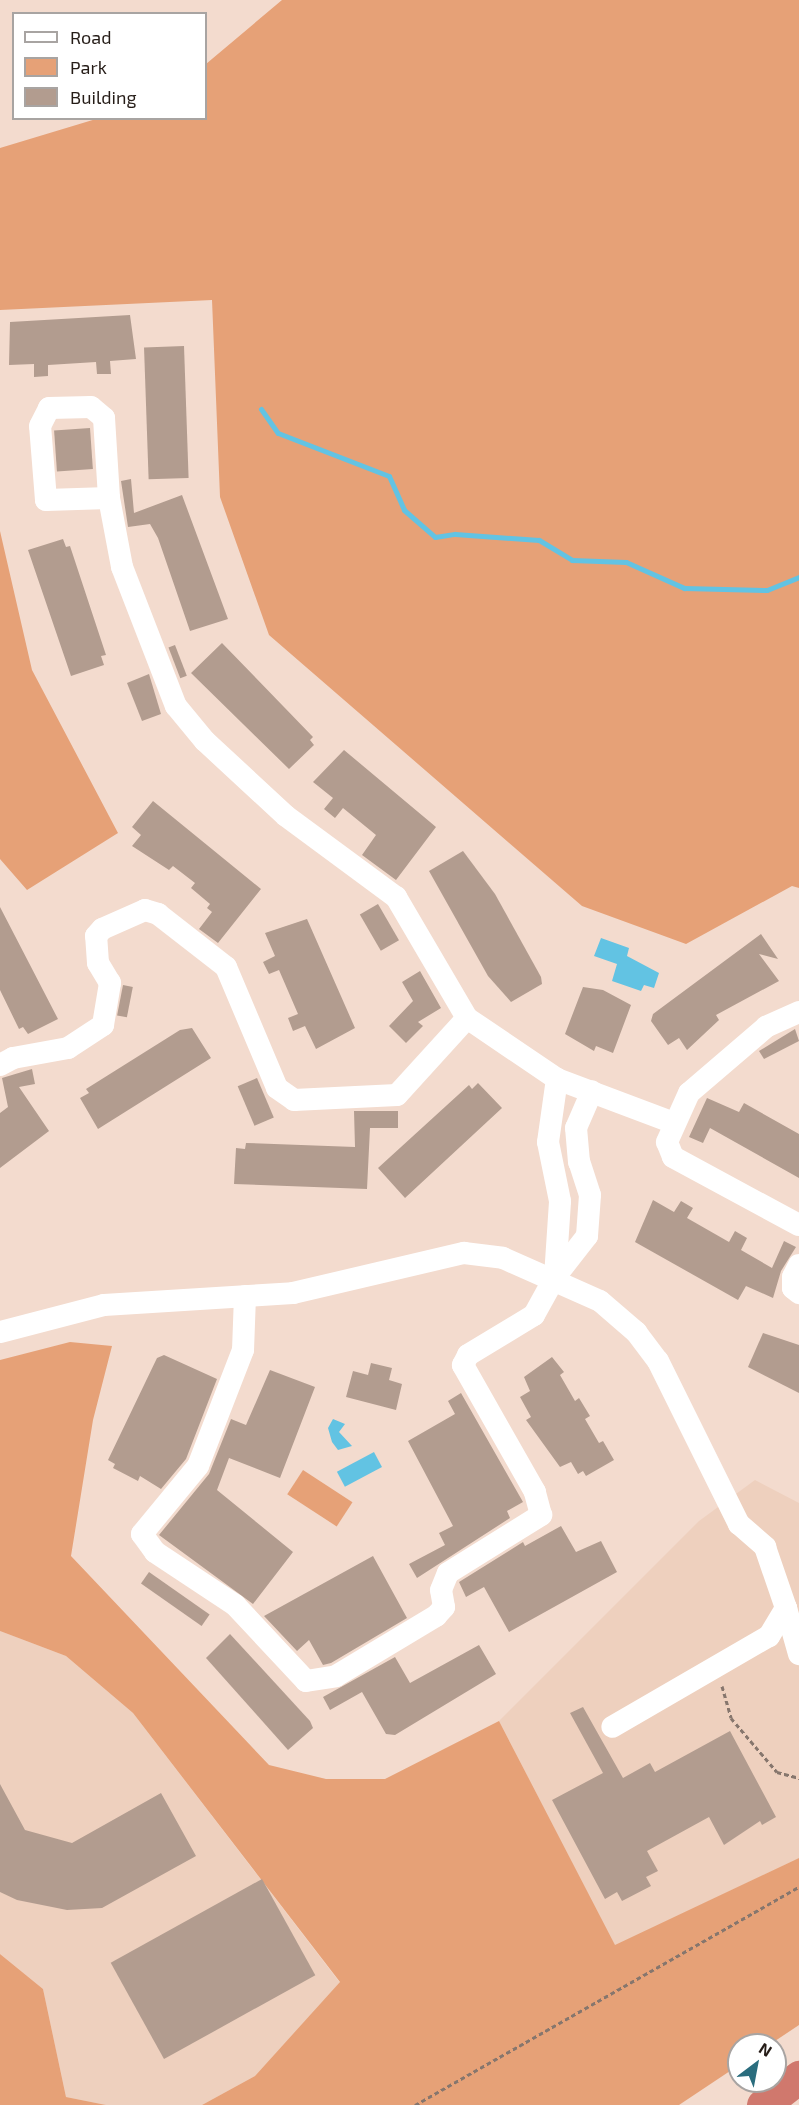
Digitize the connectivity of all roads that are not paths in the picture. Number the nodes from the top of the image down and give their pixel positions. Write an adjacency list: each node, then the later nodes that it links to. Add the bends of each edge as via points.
1 (109, 498): 1 (street, via 46,500 40,426 49,408 100,410); 3 (street, via 123,567 176,706 234,772 396,897)
2 (799, 1012): 7 (street, via 766,1027 724,1059 689,1093)
3 (467, 1018): 4 (street, via 397,1095 294,1100 277,1088 226,967 158,914 145,910 102,929 96,936 96,957 110,983 103,1024 68,1048 13,1058); 5 (street)
4 (0, 1065)
5 (557, 1079): 6 (street); 8 (street)
6 (592, 1091): 7 (street); 9 (street)
7 (674, 1123): 10 (street, via 667,1142 674,1157)
8 (550, 1131): 9 (street); 12 (street, via 560,1201)
9 (577, 1135): 12 (street, via 590,1195 586,1236)
10 (799, 1225)
11 (799, 1264): 13 (street, via 793,1277 793,1288)
12 (555, 1277): 14 (street, via 503,1258 464,1252 293,1293); 14 (street, via 534,1315 468,1355 463,1365 535,1492 541,1515 448,1573 441,1590 444,1607 436,1616 336,1676 306,1681 235,1605 155,1552 142,1534 198,1466 243,1350); 16 (street, via 600,1301 636,1332 657,1361 739,1524 765,1547)
13 (799, 1293)
14 (245, 1296): 15 (street, via 105,1305)
15 (0, 1332)
16 (786, 1608): 17 (street); 18 (street, via 769,1636)
17 (799, 1654)
18 (612, 1727)
19 (799, 2077): 20 (highway)
20 (763, 2105)

